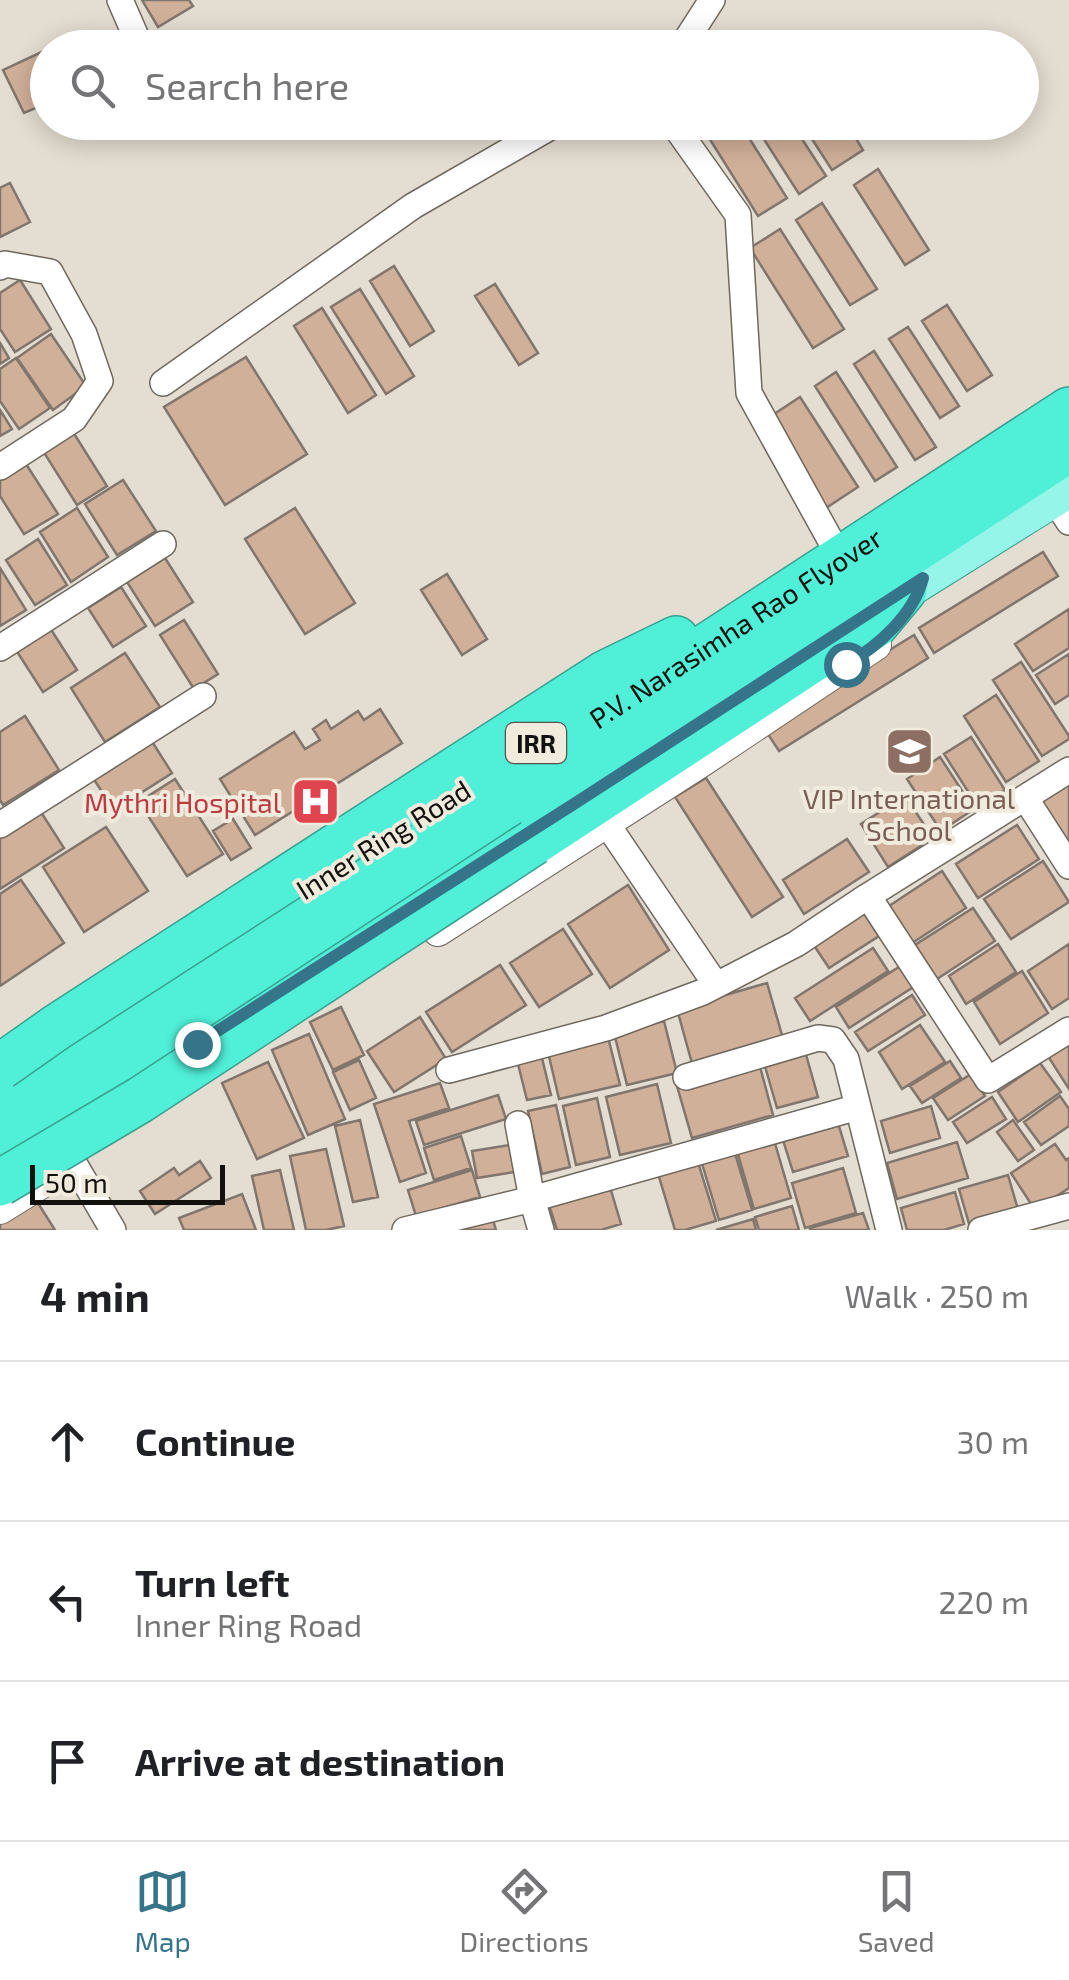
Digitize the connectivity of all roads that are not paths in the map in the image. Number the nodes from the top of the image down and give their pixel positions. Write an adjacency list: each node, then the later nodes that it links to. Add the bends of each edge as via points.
1 (120, 0): 3 (street)
2 (712, 0): 4 (street)
3 (132, 30)
4 (693, 30)
5 (528, 140): 8 (street, via 413,206)
6 (685, 140): 15 (street, via 738,215 749,392)
7 (0, 267): 12 (street, via 50,272 84,334 100,381 74,419)
8 (163, 383)
9 (1069, 390): 15 (main road, Inner Ring Road / IRR)
10 (1069, 410): 35 (highway, P.V. Narasimha Rao Flyover)
11 (1069, 449): 38 (highway, P.V. Narasimha Rao Flyover)
12 (0, 467)
13 (1064, 502): 16 (main road, IRR)
14 (164, 544): 18 (street)
15 (837, 552): 17 (main road, Inner Ring Road / IRR)
16 (913, 584): 22 (street, via 920,589 878,644); 37 (main road, IRR); 40 (highway, bridge, via 876,625 833,646 140,1100)
17 (766, 599): 26 (main road, Inner Ring Road / IRR); 30 (highway, bridge, via 618,666)
18 (0, 648)
19 (203, 696): 23 (street)
20 (1069, 770): 21 (street)
21 (1026, 799): 24 (street); 25 (street)
22 (607, 824): 27 (street); 37 (street)
23 (0, 826)
24 (1069, 866)
25 (868, 896): 27 (street); 28 (street, via 988,1080)
26 (220, 944): 29 (street, via 117,968); 33 (main road, Inner Ring Road / IRR)
27 (716, 986): 31 (street, via 606,1028)
28 (1069, 1030)
29 (0, 1046)
30 (0, 1067)
31 (449, 1070)
32 (686, 1077): 34 (street, via 818,1038 832,1040 846,1059)
33 (0, 1093)
34 (858, 1106): 41 (street); 47 (street)
35 (0, 1107)
36 (518, 1124): 41 (street)
37 (65, 1147): 39 (main road, IRR); 43 (street); 44 (street)
38 (0, 1148)
39 (0, 1165)
40 (0, 1183)
41 (532, 1199): 45 (street); 46 (street)
42 (1069, 1206): 48 (street)
43 (0, 1209)
44 (113, 1230)
45 (404, 1230)
46 (541, 1230)
47 (889, 1230)
48 (981, 1230)

